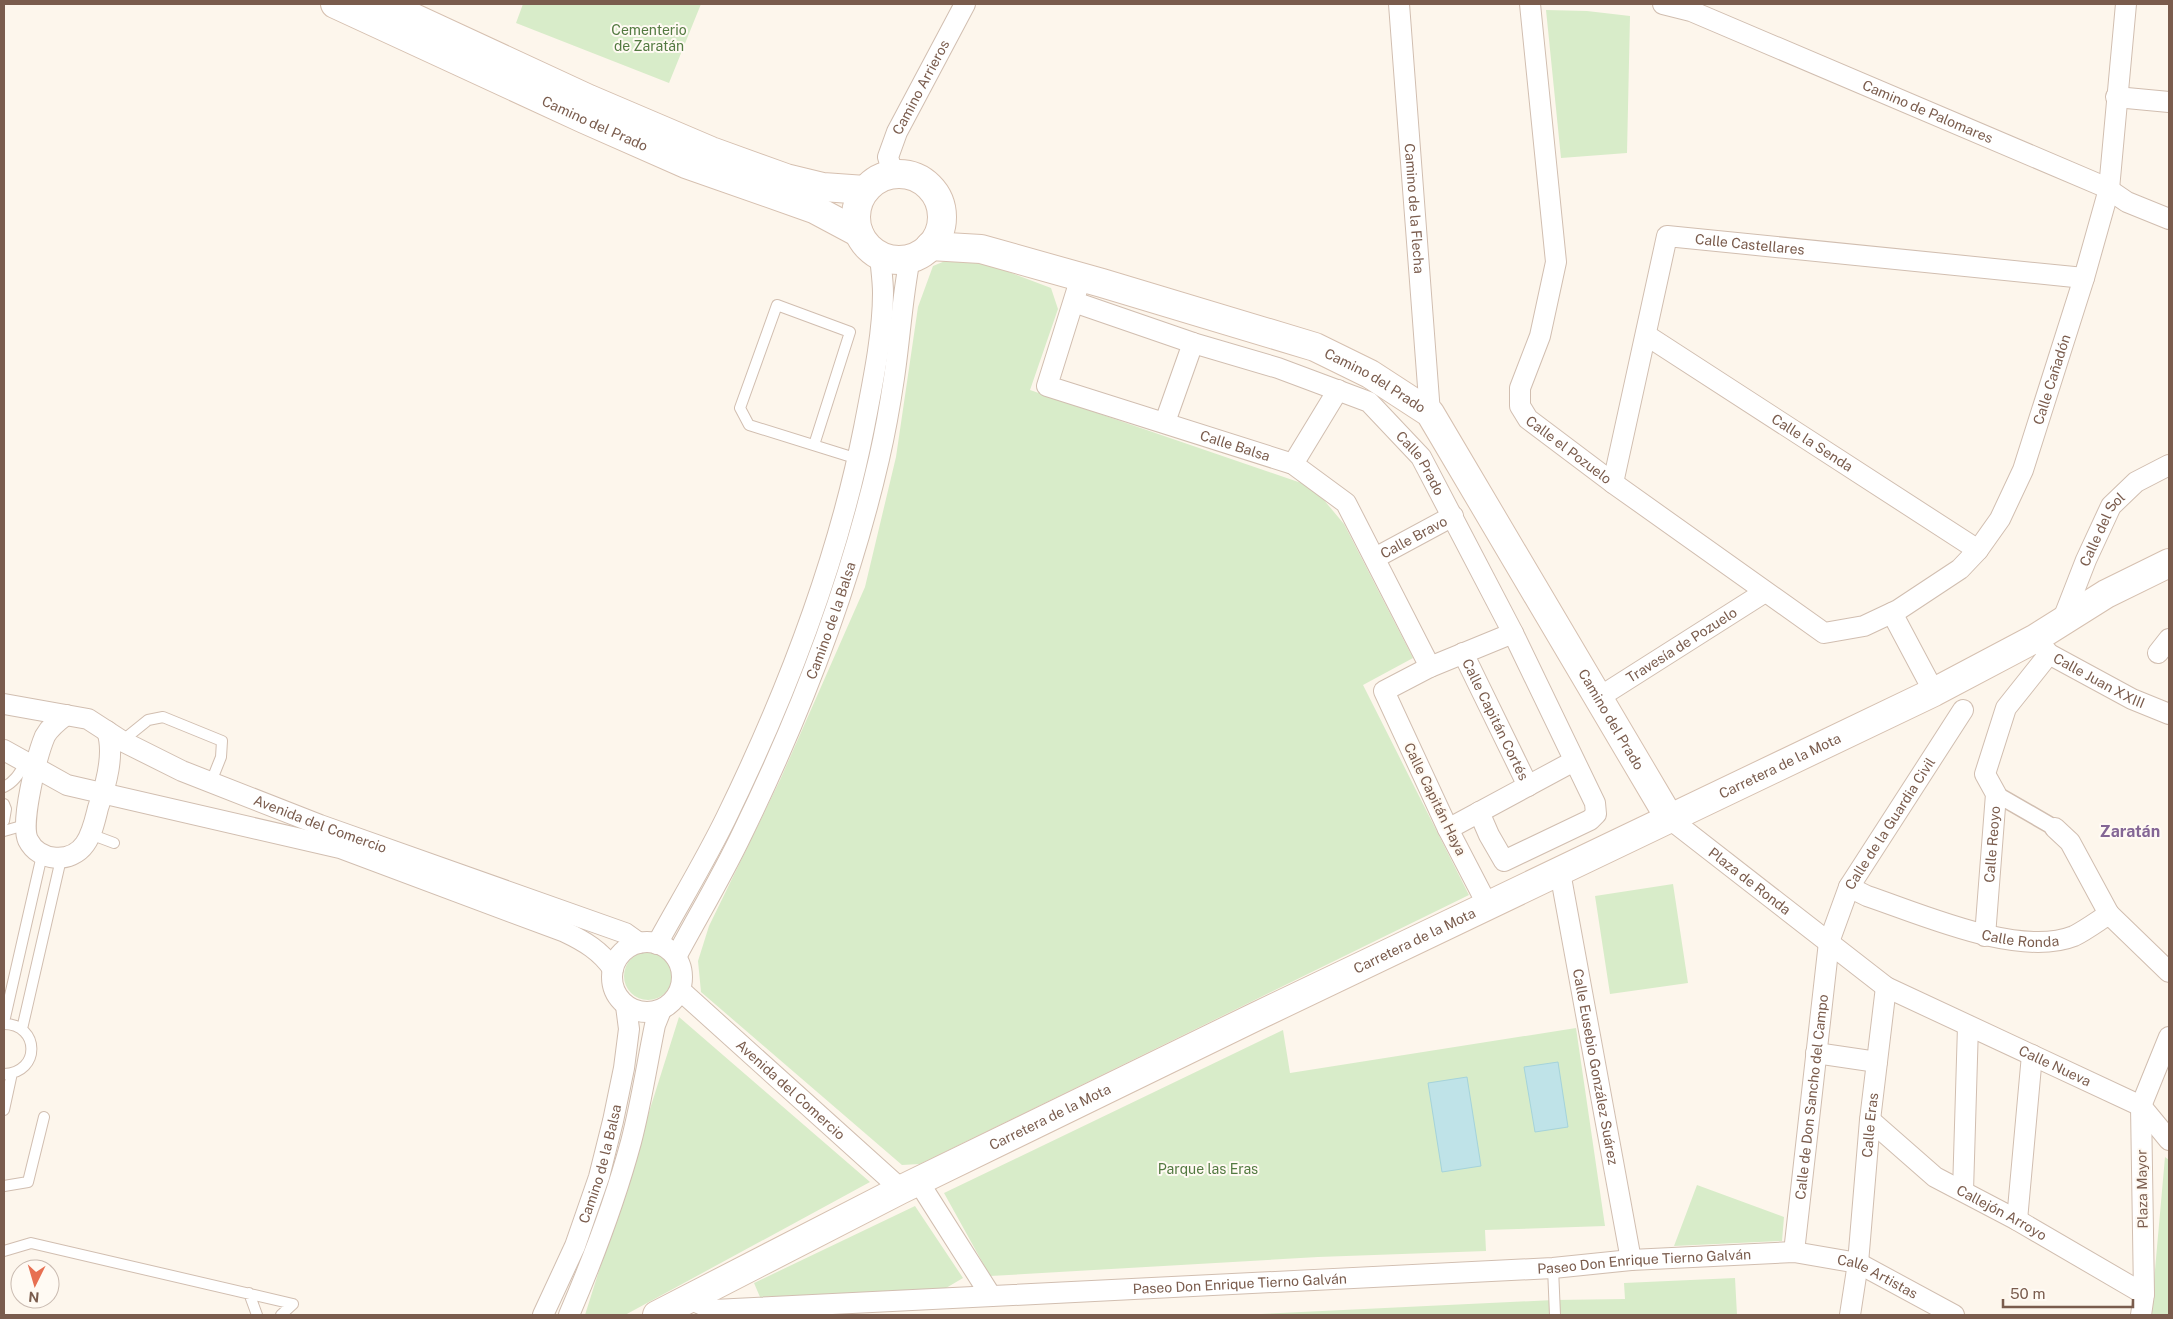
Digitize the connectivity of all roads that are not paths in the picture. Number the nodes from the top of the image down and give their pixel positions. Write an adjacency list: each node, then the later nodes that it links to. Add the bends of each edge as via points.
1 (335, 4): 16 (main road, Camino del Prado, via 584,120 686,164 814,209)
2 (384, 4): 13 (main road, Camino del Prado, via 589,99 711,151 795,180 823,187)
3 (965, 4): 11 (street, Camino Arrieros, via 897,132 888,157)
4 (1399, 4): 27 (street, Camino de la Flecha)
5 (1530, 4): 33 (street, Calle el Pozuelo, via 1556,262 1540,336 1520,388 1520,406 1528,419)
6 (1663, 4): 8 (street, Camino de Palomares)
7 (2126, 4): 9 (street, Calle Cañadón)
8 (1689, 7): 12 (street, Camino de Palomares)
9 (2116, 97): 10 (street); 12 (street, Calle Cañadón)
10 (2169, 102)
11 (893, 174): 13 (main road, via 874,181); 14 (main road, via 905,174 928,185 936,194)
12 (2109, 189): 15 (street, Camino de Palomares, via 2128,202); 20 (street, Calle Cañadón)
13 (865, 190): 16 (main road, via 856,211)
14 (942, 218): 17 (main road, Camino del Prado); 18 (main road, via 936,238)
15 (2169, 219)
16 (859, 233): 19 (main road)
17 (981, 250): 18 (main road, Camino del Prado); 21 (main road, Camino del Prado)
18 (920, 252): 19 (main road, via 900,260); 76 (street, Camino de la Balsa, via 902,296 894,378 879,459 854,554 820,655 742,835)
19 (880, 256): 30 (street, Camino de la Balsa, via 883,294 874,376)
20 (2084, 278): 22 (street, Calle Castellares, via 1667,236); 35 (street, Calle Cañadón, via 2023,470 2000,519)
21 (1077, 290): 23 (street, Calle Prado); 24 (main road, Camino del Prado); 28 (street, Calle Balsa, via 1047,386)
22 (1646, 335): 33 (street, Calle Castellares); 35 (street, Calle la Senda)
23 (1192, 343): 26 (street, Calle Prado, via 1278,368); 28 (street)
24 (1315, 347): 25 (main road, Camino del Prado); 26 (street, via 1323,373)
25 (1370, 374): 26 (street, via 1356,387); 27 (main road, Camino del Prado)
26 (1338, 390): 31 (street); 34 (street, Calle Prado, via 1369,402 1421,457)
27 (1430, 413): 46 (main road, Camino del Prado)
28 (1164, 422): 31 (street, Calle Balsa)
29 (814, 445): 29 (lane, via 850,332 777,305 740,408 749,425); 30 (lane)
30 (858, 458): 75 (street, Camino de la Balsa, via 835,550 803,645 770,723 725,820)
31 (1293, 464): 36 (street, Calle Balsa, via 1346,503)
32 (2169, 465): 40 (street, Calle del Sol, via 2136,482 2111,506)
33 (1613, 483): 38 (street, Calle el Pozuelo)
34 (1453, 516): 36 (street, Calle Bravo); 41 (street, Calle Prado)
35 (1978, 550): 39 (street, Calle Cañadón, via 1960,569)
36 (1375, 558): 44 (street, Calle Balsa)
37 (2169, 564): 40 (main road, Carretera de la Mota, via 2106,594)
38 (1765, 592): 39 (street, Calle el Pozuelo, via 1824,633 1864,626); 46 (street, Travesía de Pozuelo)
39 (1892, 613): 45 (street)
40 (2062, 620): 42 (main road, Carretera de la Mota)
41 (1513, 633): 43 (street); 53 (street, Calle Prado)
42 (2042, 646): 45 (main road, Carretera de la Mota); 49 (street, Calle Juan XXIII, via 2132,699); 59 (street, Calle Reoyo, via 2006,708 1985,774)
43 (1463, 653): 44 (street); 56 (street, Calle Capitán Cortés)
44 (1430, 667): 65 (street, Calle Capitán Haya, via 1384,691)
45 (1934, 692): 62 (main road, Carretera de la Mota)
46 (1598, 698): 62 (main road, Camino del Prado)
47 (4, 704): 50 (street, Avenida del Comercio)
48 (1963, 710): 70 (street, Calle de la Guardia Civil)
49 (2169, 714)
50 (66, 715): 51 (street, Avenida del Comercio, via 88,719); 54 (street, via 51,727)
51 (115, 736): 55 (street, Avenida del Comercio, via 182,771); 55 (lane, via 148,720 164,717 222,742 221,757); 58 (street, via 111,742)
52 (4, 750): 54 (street, Avenida del Comercio)
53 (1574, 761): 56 (street); 61 (street, Calle Prado, via 1595,802 1596,814 1590,820 1504,861)
54 (30, 765): 57 (lane); 58 (street, Avenida del Comercio, via 67,786); 63 (street)
55 (211, 782): 75 (street, Avenida del Comercio, via 320,825 625,932)
56 (1528, 786): 61 (street)
57 (4, 787)
58 (103, 794): 66 (street); 77 (street, Avenida del Comercio, via 340,848 565,932 584,941 604,956)
59 (1996, 794): 64 (street); 73 (street, Calle Reoyo)
60 (4, 804): 63 (lane)
61 (1479, 812): 65 (street)
62 (1670, 819): 69 (main road, Carretera de la Mota); 74 (street, Plaza de Ronda)
63 (9, 825): 68 (street)
64 (2054, 828): 72 (street, via 2070,842)
65 (1448, 829): 71 (street, Calle Capitán Haya)
66 (90, 834): 67 (lane); 68 (street, via 75,854)
67 (114, 843)
68 (51, 856): 83 (lane); 85 (lane)
69 (1560, 872): 71 (main road, Carretera de la Mota); 102 (street, Calle Eusebio González Suárez)
70 (1849, 887): 73 (street, Calle Ronda); 74 (street, Calle de la Guardia Civil)
71 (1488, 906): 97 (main road, Carretera de la Mota)
72 (2109, 914): 73 (street, Calle Ronda, via 2073,936 2036,943); 78 (street)
73 (1985, 936)
74 (1829, 942): 79 (street, Calle Nueva); 87 (street, Calle de Don Sancho del Campo)
75 (648, 943): 76 (street, via 668,949); 77 (street, via 622,952)
76 (676, 957): 80 (street, via 682,973)
77 (613, 968): 81 (street, via 614,989)
78 (2169, 972)
79 (1886, 987): 84 (street, Calle Nueva); 89 (street, Calle Eras)
80 (680, 990): 82 (street); 97 (street, Avenida del Comercio, via 893,1182)
81 (626, 1006): 82 (street, via 643,1013); 111 (street, Camino de la Balsa, via 629,1029 624,1068 599,1177 575,1246)
82 (661, 1010): 112 (street, Camino de la Balsa, via 615,1195)
83 (4, 1023): 85 (lane)
84 (1968, 1026): 88 (street, Calle Nueva); 98 (street)
85 (22, 1029): 90 (lane, via 31,1042 30,1058 26,1065)
86 (2169, 1037): 91 (street)
87 (1816, 1053): 89 (street); 101 (street, Calle de Don Sancho del Campo)
88 (2032, 1055): 91 (street, Calle Nueva); 99 (street)
89 (1877, 1062): 94 (street, Calle Eras)
90 (8, 1073): 92 (lane)
91 (2141, 1106): 95 (street); 106 (street, Plaza Mayor)
92 (4, 1110)
93 (44, 1117): 96 (lane, via 28,1182)
94 (1870, 1120): 98 (street, Callejón Arroyo, via 1935,1177); 103 (street, Calle Eras)
95 (2169, 1140)
96 (4, 1186)
97 (909, 1186): 107 (street, Avenida del Comercio); 108 (main road, Carretera de la Mota)
98 (1963, 1191): 99 (street, Callejón Arroyo)
99 (2017, 1220): 106 (street, Callejón Arroyo)
100 (4, 1251): 105 (lane, via 31,1243)
101 (1794, 1252): 102 (street, Paseo Don Enrique Tierno Galván); 103 (street, Calle Artistas)
102 (1631, 1260): 104 (street, Paseo Don Enrique Tierno Galván)
103 (1858, 1264): 115 (street, Calle Eras); 116 (street, Calle Artistas)
104 (1552, 1268): 107 (street, Paseo Don Enrique Tierno Galván); 114 (lane)
105 (248, 1294): 109 (lane); 110 (lane, via 294,1304)
106 (2144, 1294): 117 (street, Plaza Mayor)
107 (990, 1296): 108 (street, Paseo Don Enrique Tierno Galván, via 714,1310)
108 (687, 1298): 113 (main road, Carretera de la Mota)
109 (257, 1315)
110 (281, 1315)
111 (543, 1315)
112 (569, 1315)
113 (657, 1315)
114 (1555, 1315)
115 (1850, 1315)
116 (1954, 1315)
117 (2141, 1315)

